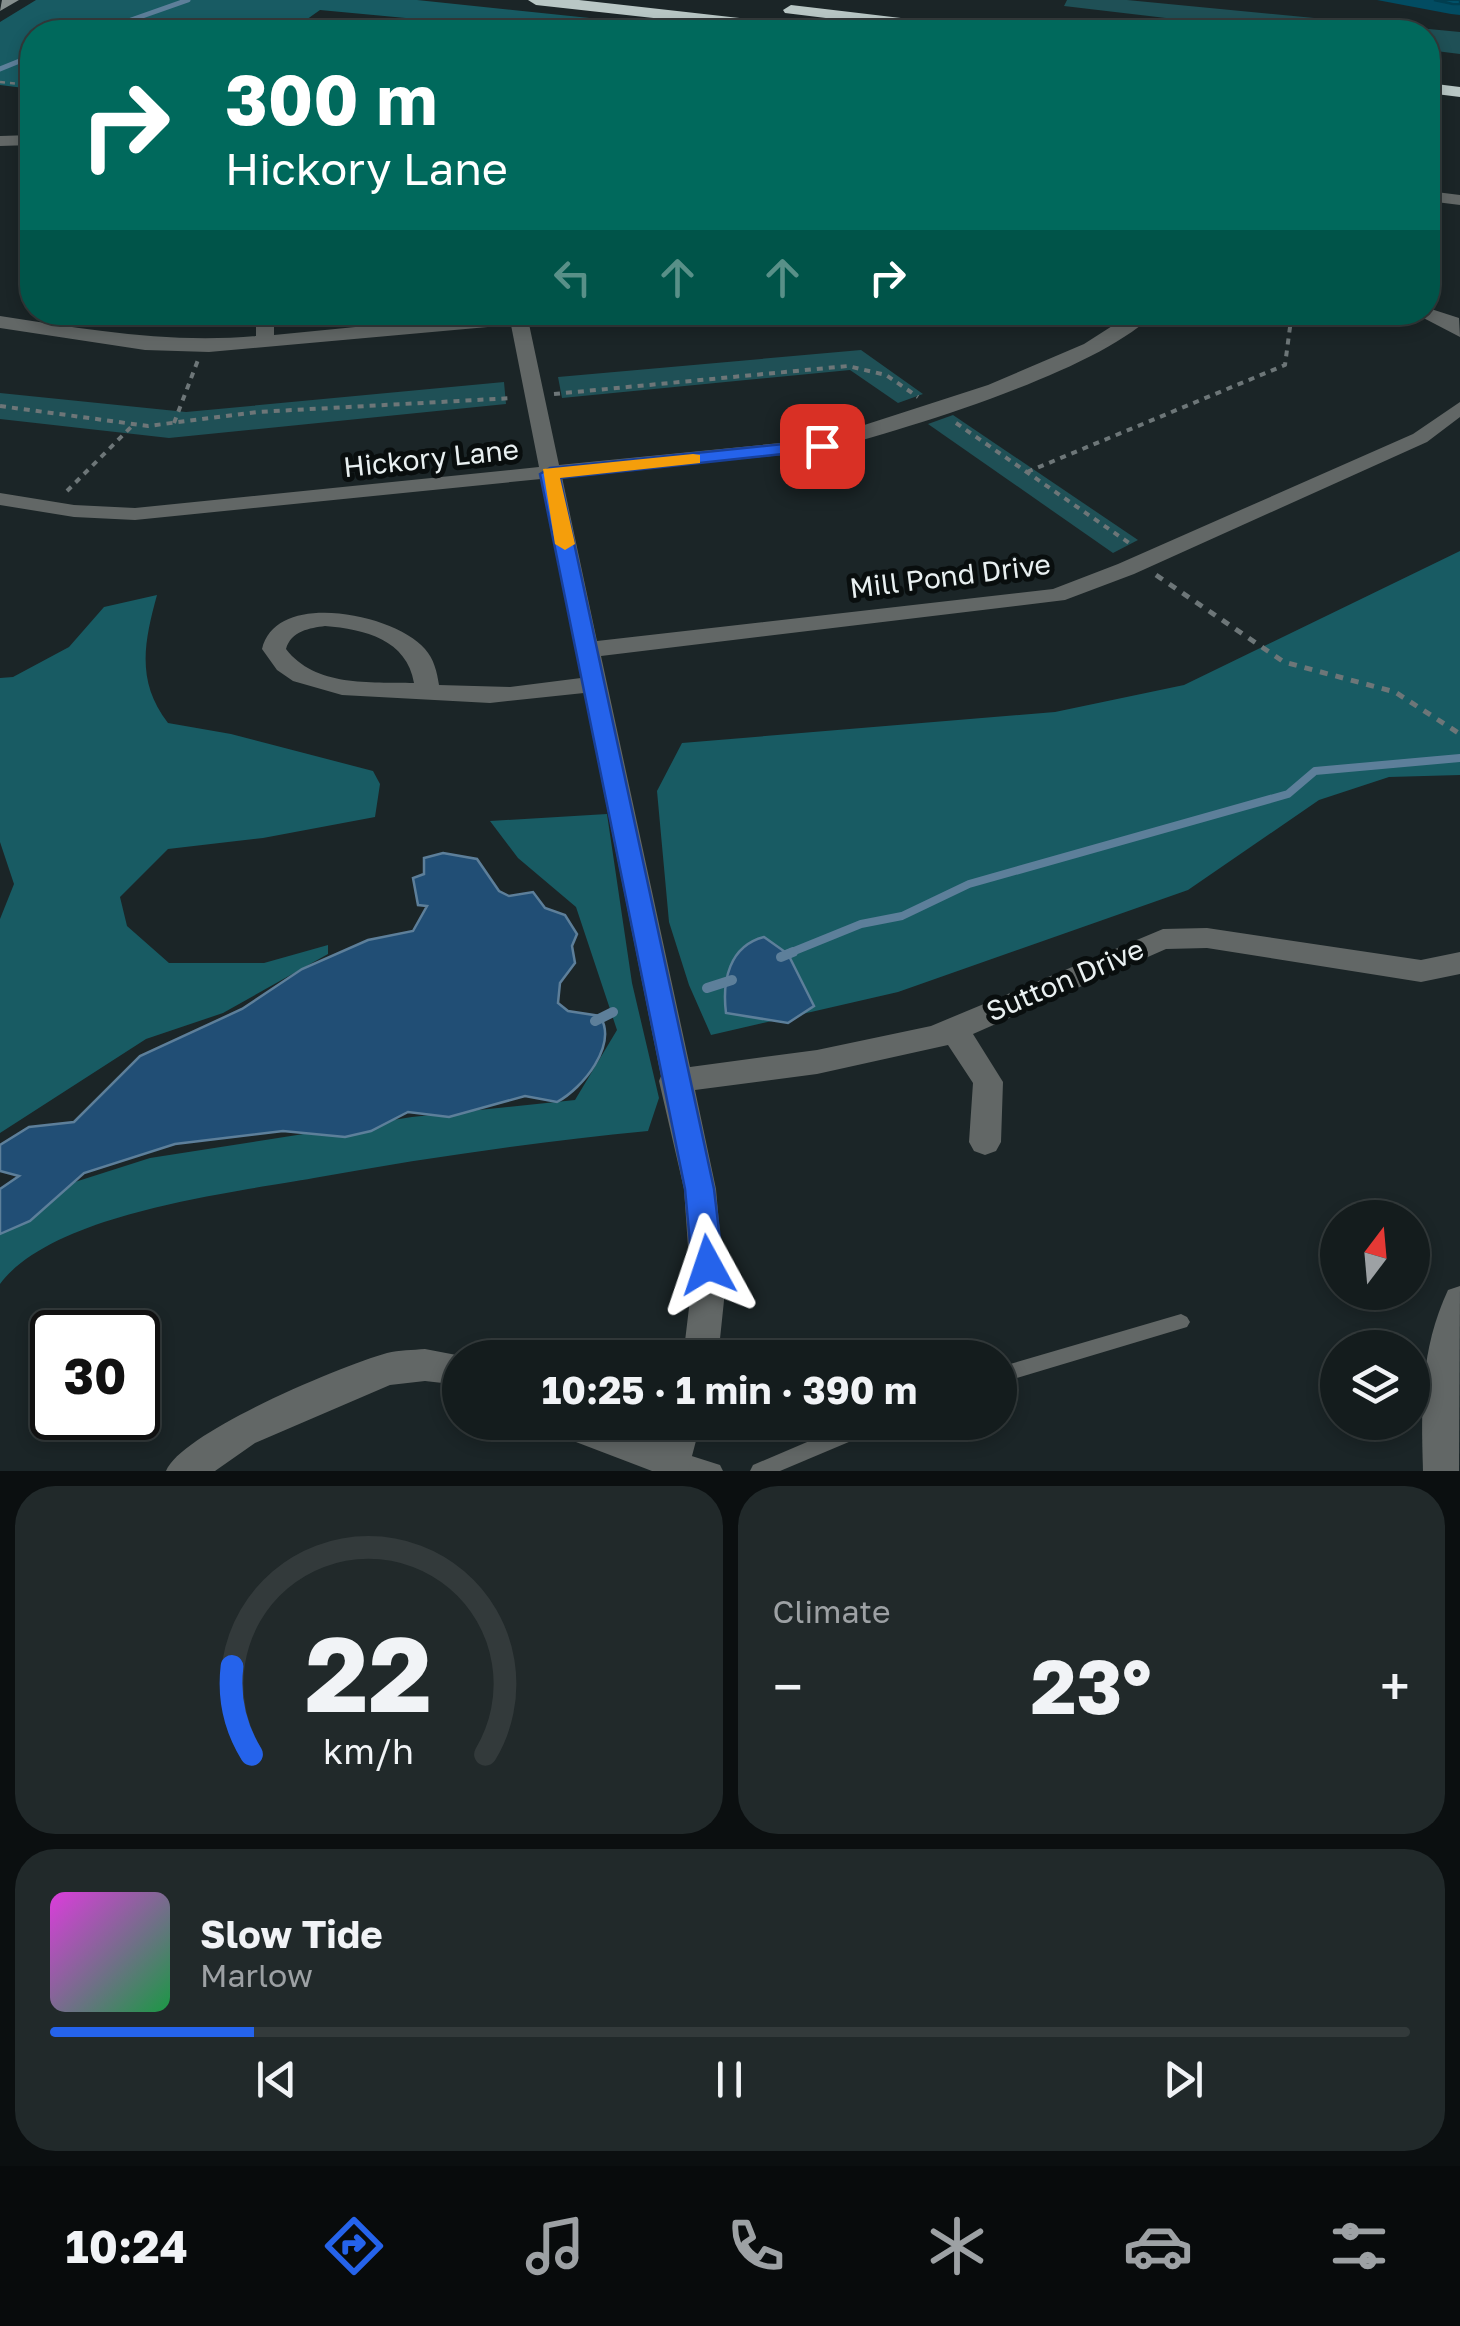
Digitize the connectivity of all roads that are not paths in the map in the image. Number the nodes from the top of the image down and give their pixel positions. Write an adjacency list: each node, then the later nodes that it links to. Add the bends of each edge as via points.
1 (12, 0): 4 (street)
2 (536, 0): 5 (highway)
3 (702, 0): 6 (highway)
4 (0, 7)
5 (714, 20)
6 (874, 20)
7 (0, 322): 12 (street, via 146,344)
8 (265, 325): 12 (street)
9 (430, 325): 12 (street)
10 (520, 325): 14 (street)
11 (1134, 325): 14 (street, Hickory Lane, via 1091,350 822,446)
12 (265, 342)
13 (1460, 408): 16 (street, Mill Pond Drive, via 1420,438 1086,585 1040,598)
14 (550, 474): 15 (street, Hickory Lane, via 135,514); 16 (street)
15 (0, 499)
16 (587, 650): 17 (street)
17 (593, 684): 18 (street, via 488,696); 21 (street)
18 (428, 691): 18 (street, via 415,652 377,628 312,622 276,640 282,663 302,678)
19 (1460, 963): 20 (street, Sutton Drive, via 1420,971 1207,938 1163,939)
20 (953, 1028): 21 (street, Sutton Drive, via 873,1052); 22 (street, via 988,1082)
21 (674, 1081): 25 (street, via 707,1239)
22 (985, 1142)
23 (1460, 1301): 35 (street, via 1444,1344)
24 (1181, 1322): 27 (lane)
25 (702, 1340)
26 (442, 1367): 32 (street, via 388,1368 242,1431)
27 (1017, 1370)
28 (611, 1440): 31 (street)
29 (679, 1440): 31 (street)
30 (833, 1440): 34 (lane)
31 (671, 1465): 33 (lane)
32 (184, 1471)
33 (714, 1471)
34 (760, 1471)
35 (1440, 1471)

